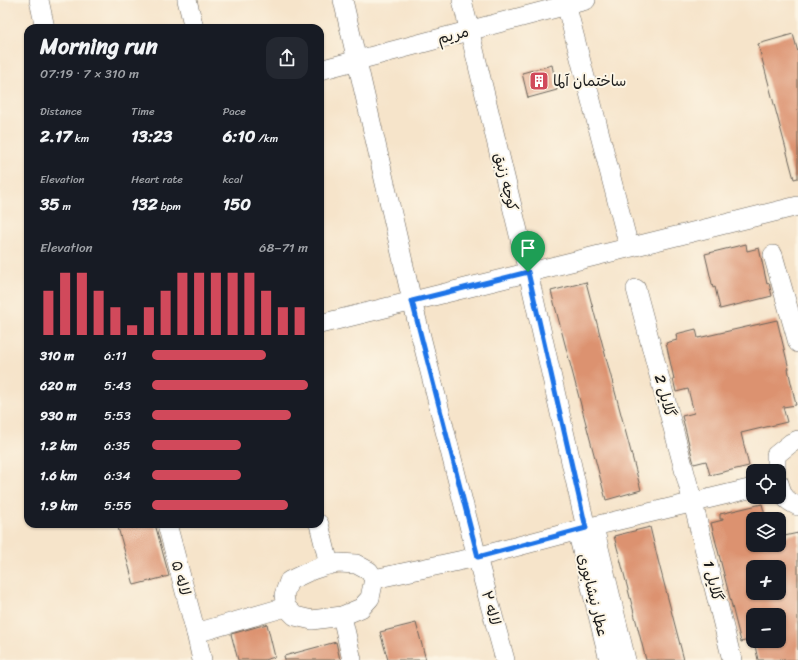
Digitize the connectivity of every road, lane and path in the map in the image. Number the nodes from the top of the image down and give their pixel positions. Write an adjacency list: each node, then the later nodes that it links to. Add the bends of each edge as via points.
1 (39, 0): 7 (street)
2 (187, 0): 8 (street)
3 (343, 0): 10 (street, لاله ۲)
4 (462, 0): 9 (street, کوچه زنبق)
5 (586, 0): 6 (street, مریم)
6 (566, 3): 9 (street, مریم); 13 (street)
7 (44, 24)
8 (193, 24)
9 (470, 31): 10 (street, مریم); 15 (street, کوچه زنبق)
10 (357, 61): 11 (street, مریم); 17 (street, لاله ۲)
11 (324, 69)
12 (798, 206): 13 (street)
13 (629, 248): 15 (street)
14 (773, 255): 19 (street)
15 (528, 272): 17 (street); 28 (street, کوچه زنبق)
16 (636, 289): 24 (street, گلایل 2)
17 (412, 301): 18 (street); 29 (street, لاله ۲)
18 (324, 323)
19 (798, 343)
20 (798, 440): 21 (street, via 776,455)
21 (776, 464)
22 (746, 490): 24 (street)
23 (786, 499): 25 (street)
24 (693, 503): 28 (street); 40 (street, گلایل 1)
25 (798, 506)
26 (168, 528): 34 (street, لاله ۵)
27 (320, 528): 30 (street)
28 (586, 528): 29 (street); 38 (street, عطار نیشابوری); 39 (street)
29 (478, 557): 31 (street); 37 (street, لاله ۲)
30 (329, 564): 31 (street, via 356,564 369,570); 32 (street, via 289,580 284,595)
31 (374, 579): 33 (street, via 370,598 361,608)
32 (286, 607): 33 (street, via 295,616 312,620); 34 (street)
33 (342, 616): 36 (street)
34 (196, 633): 35 (street, لاله ۵)
35 (202, 660)
36 (352, 660)
37 (505, 660)
38 (609, 660)
39 (626, 660)
40 (732, 660)

